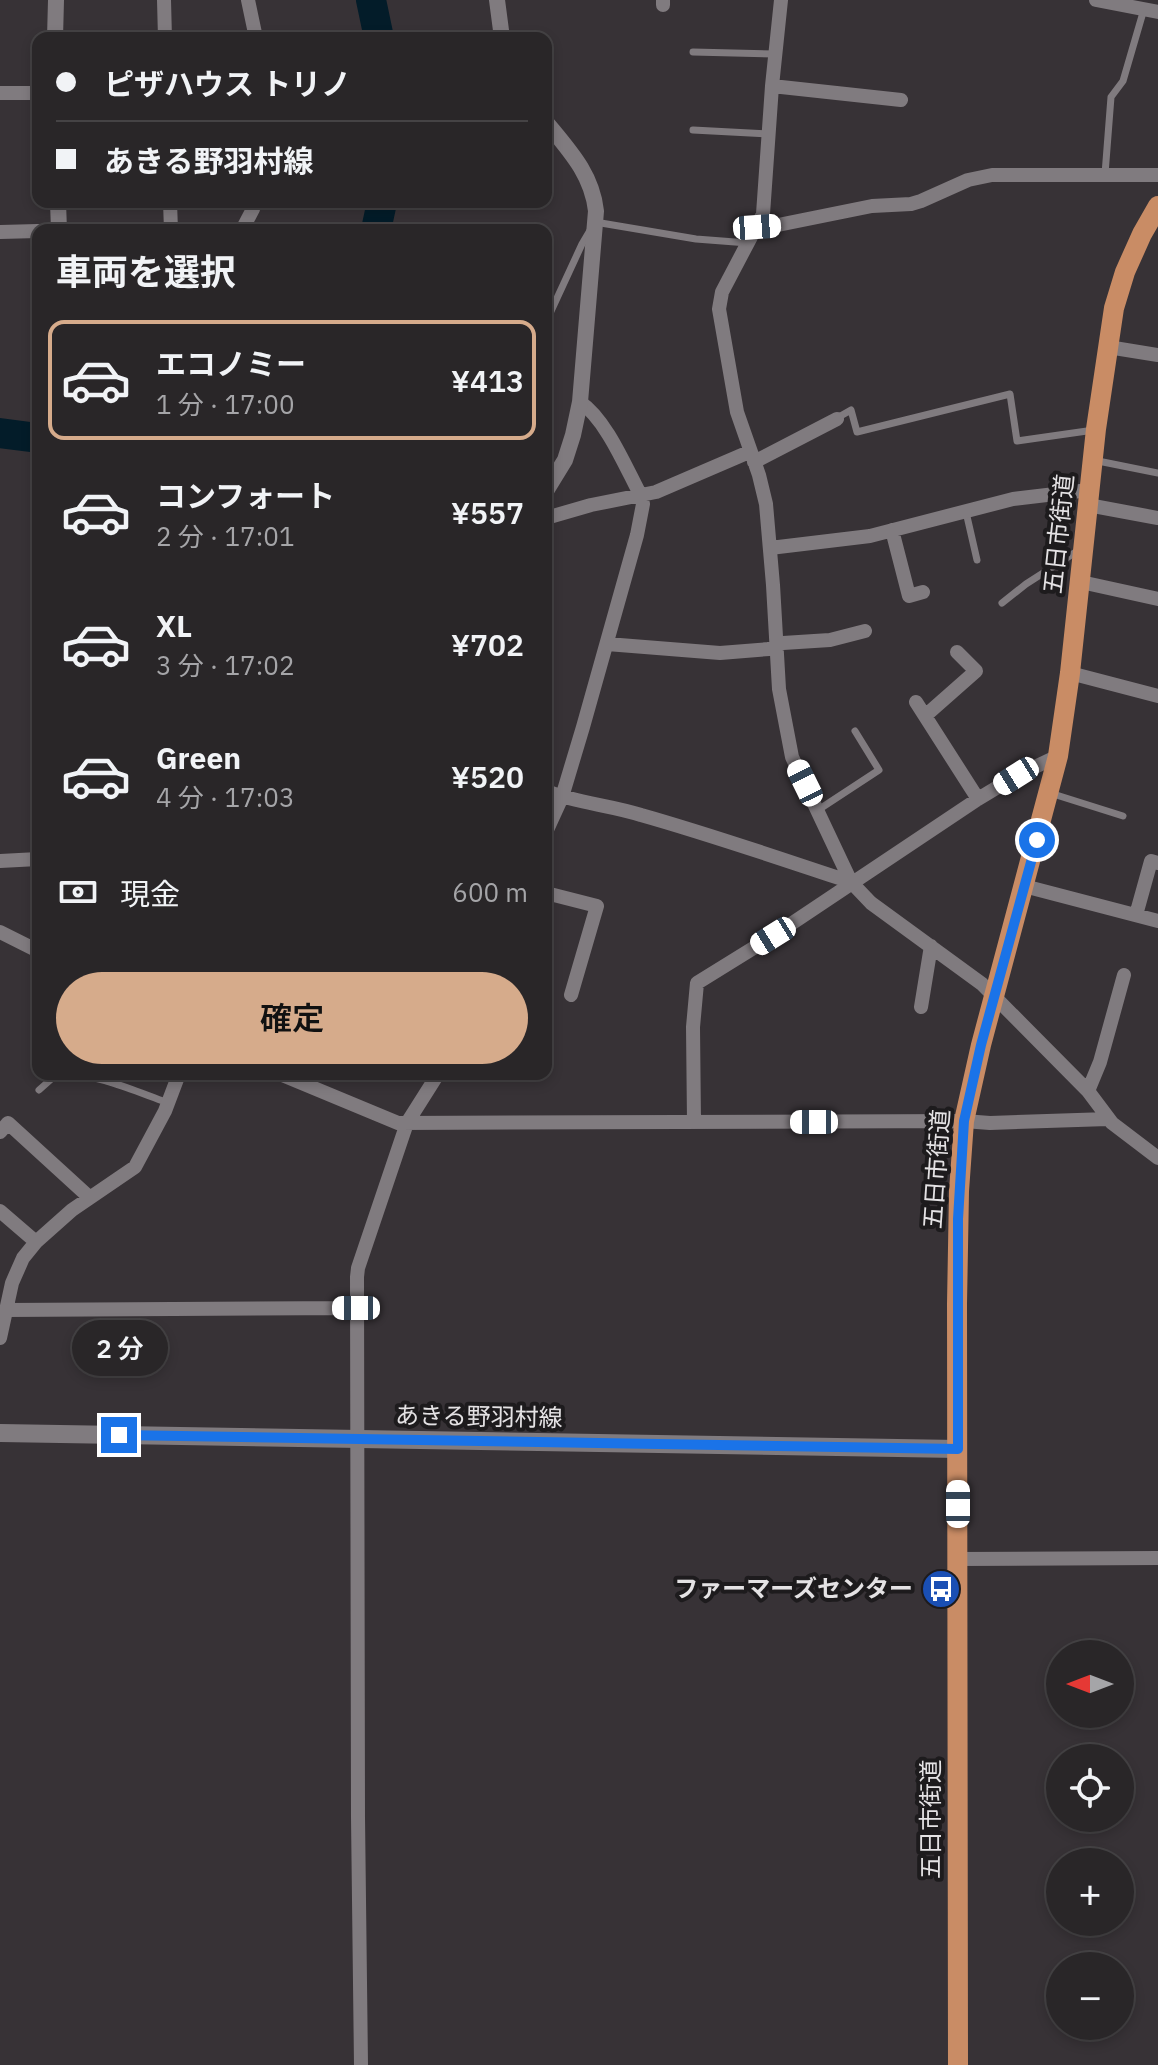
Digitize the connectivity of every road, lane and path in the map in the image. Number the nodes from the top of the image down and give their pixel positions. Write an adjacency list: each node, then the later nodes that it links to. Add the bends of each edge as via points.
1 (56, 0): 8 (street)
2 (164, 0): 9 (street)
3 (248, 0): 10 (street)
4 (497, 0): 11 (street)
5 (781, 0): 13 (street)
6 (1096, 0): 7 (street)
7 (1151, 10): 21 (lane, via 1123,81 1111,97)
8 (55, 32)
9 (165, 32)
10 (255, 32)
11 (501, 32)
12 (693, 52): 13 (lane)
13 (775, 54): 14 (street)
14 (772, 86): 17 (street); 20 (street)
15 (0, 93): 16 (street)
16 (32, 93)
17 (901, 100)
18 (552, 129): 24 (street, via 590,182)
19 (693, 130): 20 (lane)
20 (769, 134): 25 (street, via 763,214)
21 (1105, 174): 22 (street); 25 (street, via 992,175 911,204)
22 (1158, 175)
23 (1158, 206): 30 (main road, 五日市街道, via 1125,272)
24 (595, 222): 28 (lane); 29 (lane); 32 (street)
25 (757, 227): 28 (street)
26 (32, 231): 27 (street)
27 (0, 232)
28 (748, 243): 35 (street, via 722,292 719,309 737,412)
29 (552, 309)
30 (1108, 347): 31 (street); 34 (main road, 五日市街道)
31 (1158, 355)
32 (580, 402): 38 (street, via 565,460); 39 (street, via 602,424)
33 (837, 419): 34 (lane, via 851,410 857,432 1010,394 1017,441); 35 (street)
34 (1096, 429): 36 (main road, 五日市街道)
35 (752, 457): 39 (street); 46 (street, via 766,504)
36 (1093, 460): 37 (lane); 40 (main road, 五日市街道)
37 (1158, 473)
38 (552, 481)
39 (641, 496): 42 (street); 53 (street, via 637,535)
40 (1089, 498): 41 (street, via 1013,499); 43 (street); 45 (main road, 五日市街道)
41 (965, 510): 44 (street); 47 (lane)
42 (552, 516)
43 (1158, 518)
44 (892, 530): 46 (street); 49 (street, via 909,596)
45 (1084, 547): 48 (main road, 五日市街道); 51 (lane)
46 (770, 548): 54 (street)
47 (977, 560)
48 (1081, 582): 50 (street); 56 (main road, 五日市街道)
49 (923, 592)
50 (1158, 599)
51 (1002, 603)
52 (865, 631): 54 (street)
53 (607, 644): 54 (street, via 720,653); 64 (street)
54 (777, 646): 66 (street, via 792,757)
55 (957, 652): 59 (street, via 976,671)
56 (1070, 673): 57 (street); 61 (main road, 五日市街道)
57 (1158, 696)
58 (916, 702): 59 (street)
59 (925, 716): 65 (street)
60 (855, 731): 66 (lane, via 879,770)
61 (1058, 756): 63 (main road, 五日市街道); 65 (street)
62 (552, 793): 64 (street)
63 (1050, 793): 67 (lane); 73 (main road, 五日市街道)
64 (562, 797): 68 (street); 72 (street, via 650,817)
65 (978, 799): 72 (street)
66 (818, 810): 72 (street)
67 (1123, 816)
68 (552, 819)
69 (32, 859): 70 (street)
70 (0, 861)
71 (1158, 863): 75 (street, via 1151,861)
72 (851, 882): 78 (street); 94 (street, via 697,983)
73 (1024, 886): 75 (street); 82 (main road, 五日市街道)
74 (552, 895): 81 (street, via 597,906)
75 (1136, 915): 76 (street)
76 (1158, 921)
77 (0, 933): 79 (street)
78 (931, 946): 82 (street); 83 (street)
79 (32, 948)
80 (1124, 975): 90 (street)
81 (571, 995)
82 (994, 997): 90 (street); 93 (main road, 五日市街道)
83 (921, 1007)
84 (50, 1080): 89 (lane)
85 (108, 1080): 91 (lane)
86 (177, 1080): 91 (street)
87 (294, 1080): 95 (street)
88 (434, 1080): 95 (street)
89 (39, 1090)
90 (1088, 1091): 92 (street)
91 (168, 1103): 98 (street, via 135,1167)
92 (1108, 1119): 93 (street); 97 (street)
93 (964, 1121): 94 (street); 106 (main road, 五日市街道, via 958,1219)
94 (694, 1122): 95 (street)
95 (407, 1123): 101 (street, via 358,1268)
96 (0, 1132): 98 (street, via 8,1123)
97 (1157, 1155)
98 (89, 1197): 100 (street)
99 (0, 1211): 100 (street)
100 (36, 1242): 102 (street, via 17,1270)
101 (356, 1308): 102 (street); 105 (street)
102 (6, 1310): 103 (street)
103 (0, 1338)
104 (0, 1433): 105 (main road, あきる野羽村線)
105 (358, 1438): 106 (main road, あきる野羽村線); 109 (street)
106 (958, 1449): 108 (main road, 五日市街道)
107 (1158, 1558): 108 (street)
108 (957, 1559): 110 (main road, 五日市街道)
109 (361, 2065)
110 (958, 2065)

